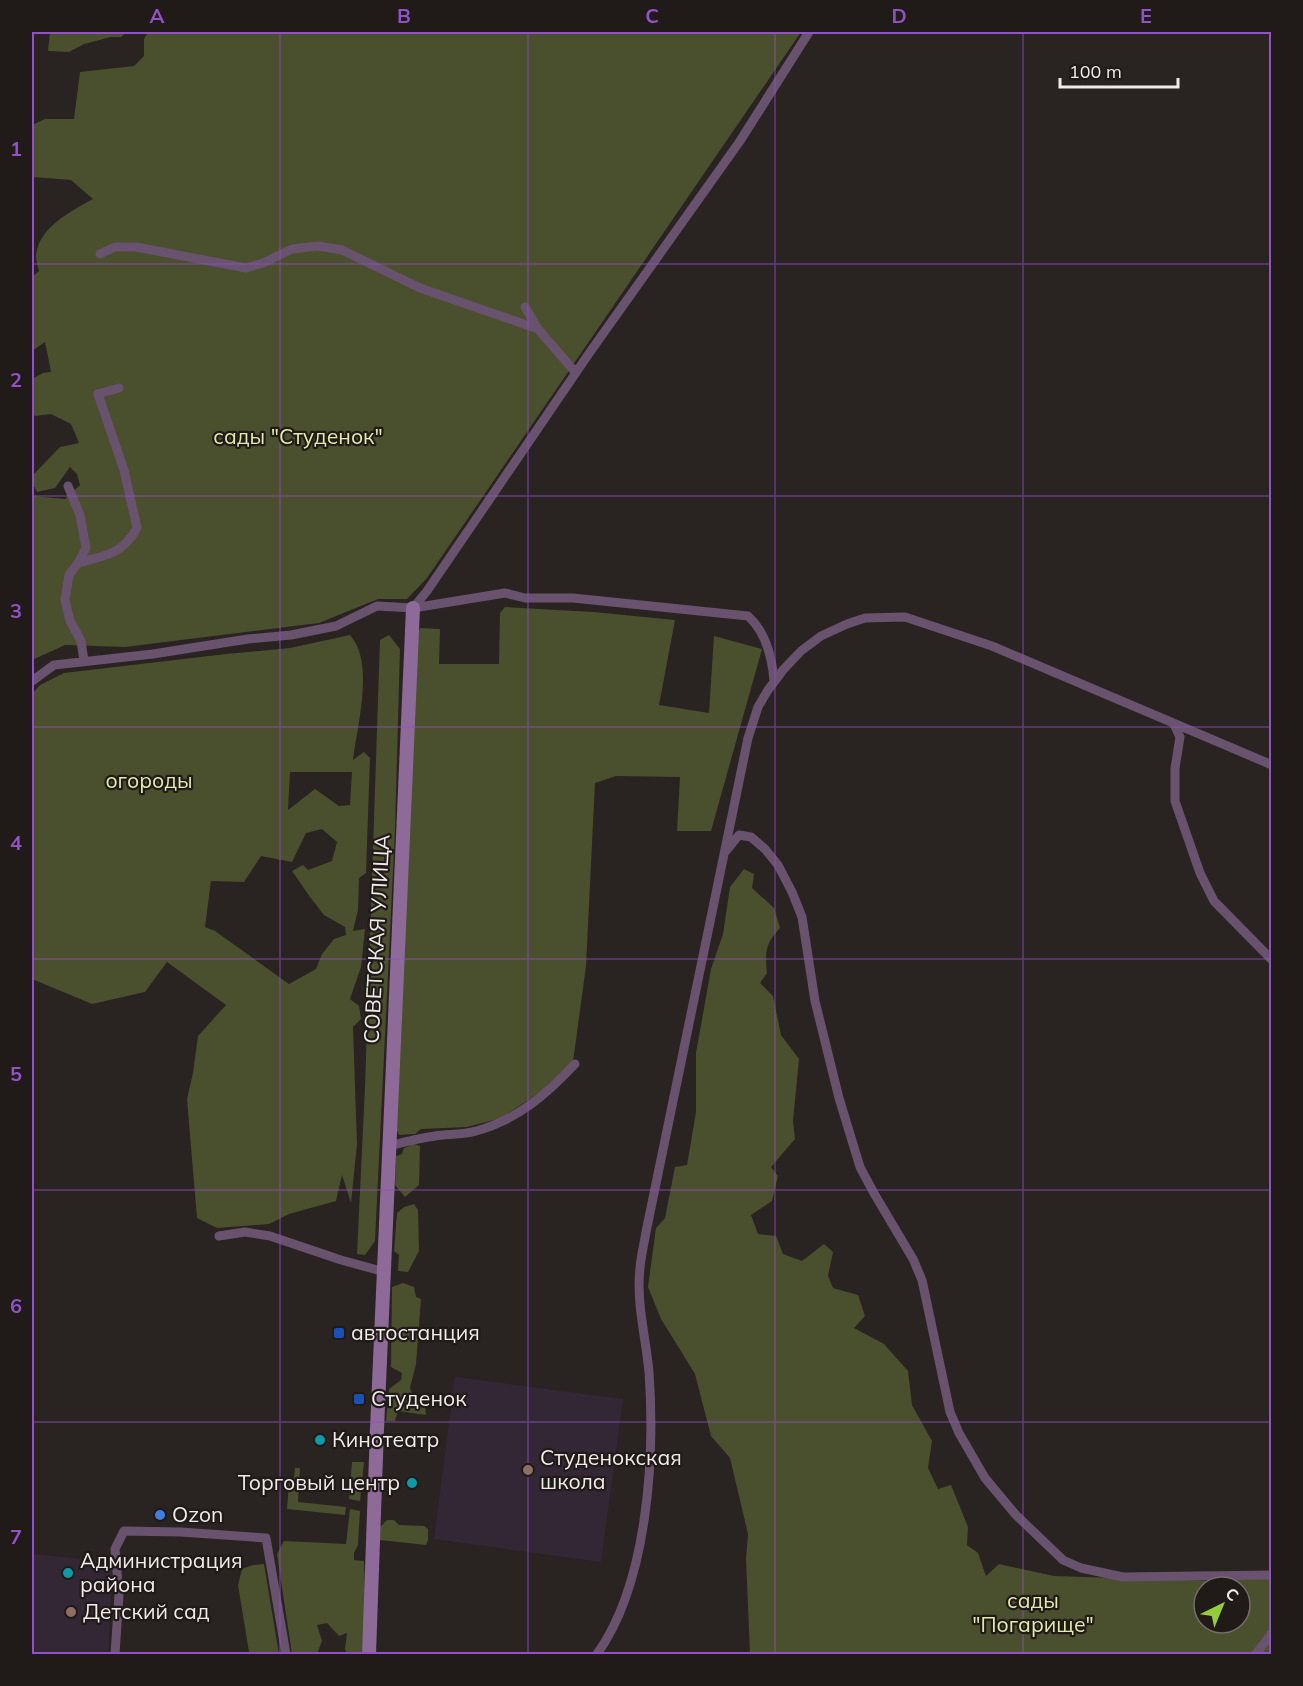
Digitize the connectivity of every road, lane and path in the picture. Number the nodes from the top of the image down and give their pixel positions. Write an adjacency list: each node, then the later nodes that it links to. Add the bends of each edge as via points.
1 (809, 32): 5 (street, via 740,141)
2 (100, 254): 4 (street, via 115,248 136,247 246,268 292,249 318,246 342,250 420,288)
3 (525, 308): 4 (street)
4 (538, 329): 5 (street)
5 (576, 373): 9 (street)
6 (119, 388): 8 (street, via 98,394 124,470 137,528 119,550)
7 (68, 486): 8 (street, via 80,515 86,548)
8 (78, 563): 10 (street, via 69,575 65,600 81,641)
9 (413, 608): 10 (street, via 377,606 336,626 291,635); 12 (street, via 505,593 525,598 573,598 748,616 765,641); 18 (street, СОВЕТСКАЯ УЛИЦА)
10 (84, 661): 11 (street, via 54,665)
11 (32, 681)
12 (774, 681): 13 (street, via 821,636 865,618 905,617 992,646); 15 (street, via 758,707 748,738)
13 (1174, 724): 14 (street); 16 (street, via 1180,737 1174,768 1175,801 1200,873 1214,901)
14 (1272, 765)
15 (724, 853): 21 (street, via 739,835 751,837 777,865 792,892 802,917 815,1001 849,1134 860,1167 922,1280 950,1412 985,1478 1041,1540 1063,1560 1082,1568 1123,1577); 26 (street, via 640,1269 651,1420 649,1473 636,1562 616,1622)
16 (1272, 960)
17 (575, 1064): 18 (street, via 535,1102 506,1121 475,1132)
18 (389, 1146): 20 (street, СОВЕТСКАЯ УЛИЦА)
19 (219, 1236): 20 (street, via 245,1232 270,1236)
20 (385, 1272): 25 (street, СОВЕТСКАЯ УЛИЦА)
21 (1272, 1575)
22 (1272, 1633): 27 (street)
23 (115, 1654): 24 (street, via 115,1549 124,1531 266,1538)
24 (286, 1654)
25 (369, 1654)
26 (597, 1654)
27 (1256, 1654)

